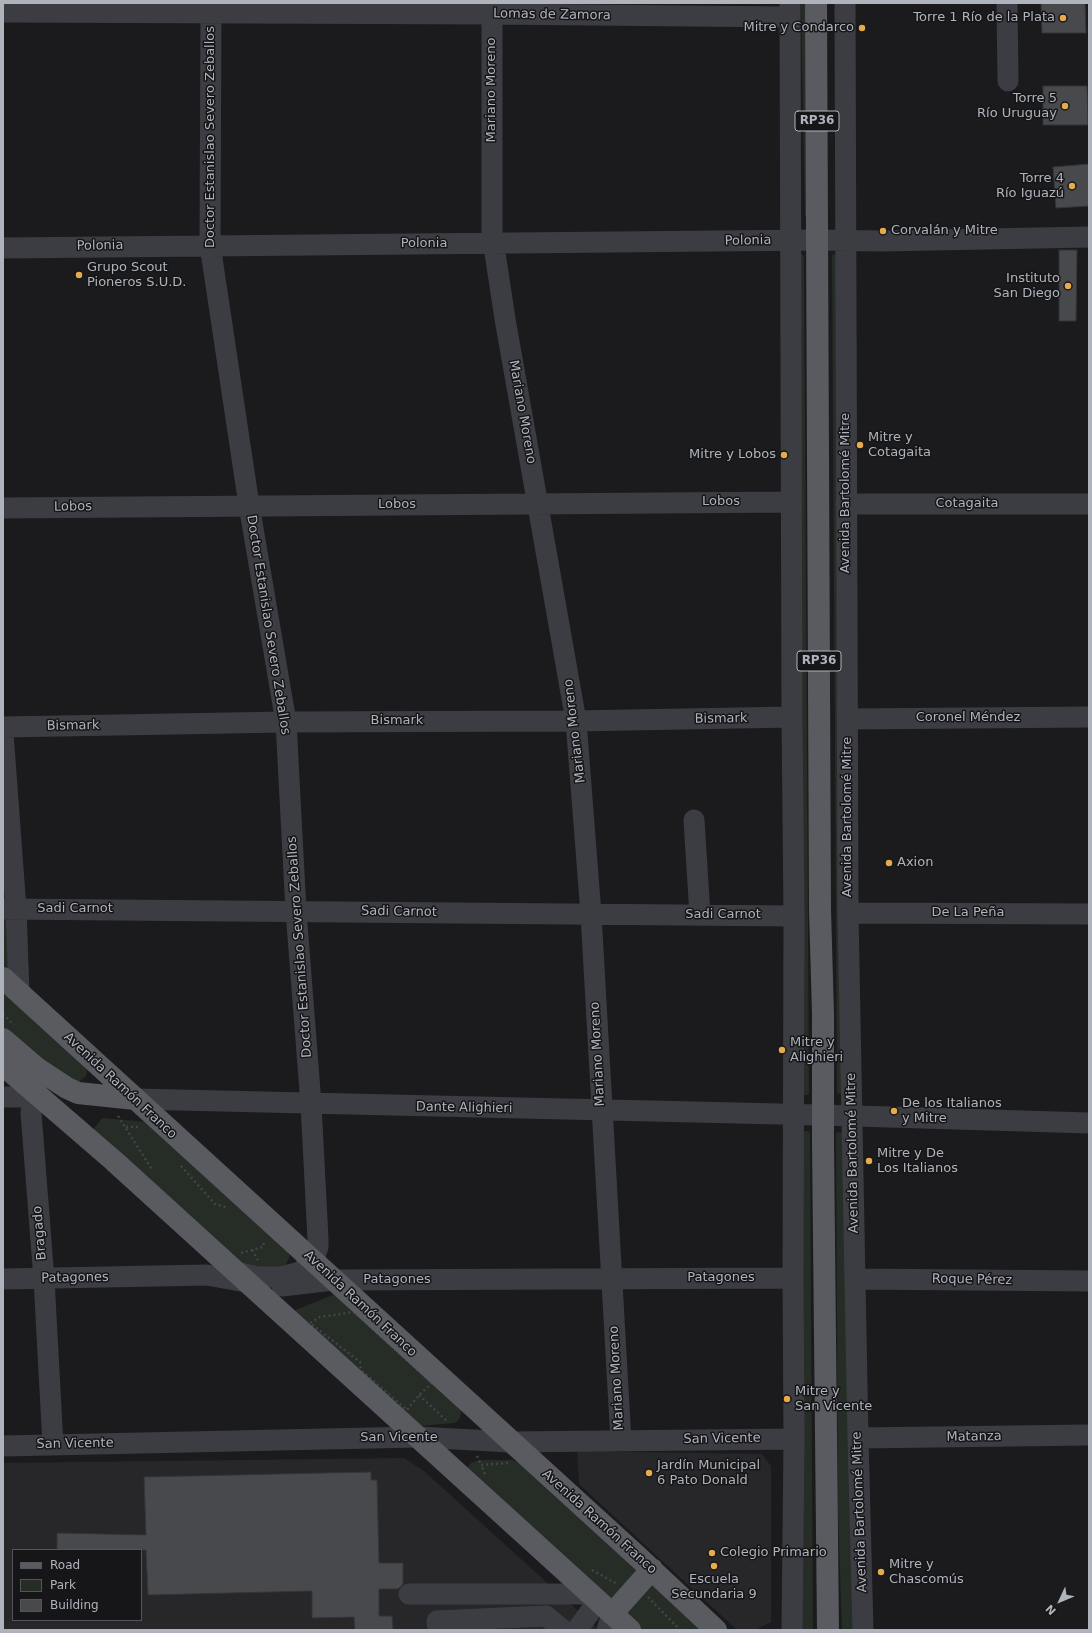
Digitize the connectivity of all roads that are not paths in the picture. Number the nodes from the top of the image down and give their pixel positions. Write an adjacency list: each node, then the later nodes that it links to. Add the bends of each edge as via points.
1 (816, 3): 11 (main road, Avenida Bartolomé Mitre / RP36)
2 (845, 3): 12 (street, Avenida Bartolomé Mitre)
3 (1007, 3): 8 (street)
4 (211, 8): 5 (street, Lomas de Zamora); 7 (street, Lomas de Zamora); 14 (street, Doctor Estanislao Severo Zeballos)
5 (492, 9): 6 (street, Lomas de Zamora); 13 (street, Mariano Moreno)
6 (790, 10): 10 (street)
7 (3, 12)
8 (1008, 81)
9 (1089, 237): 12 (street, Polonia)
10 (791, 240): 11 (street, Polonia); 13 (street, Polonia); 16 (street)
11 (818, 240): 12 (street, Polonia); 48 (main road, Avenida Bartolomé Mitre / RP36)
12 (846, 240): 18 (street, Avenida Bartolomé Mitre)
13 (493, 244): 14 (street, Polonia); 17 (street, Mariano Moreno)
14 (210, 245): 15 (street, Polonia); 20 (street, Doctor Estanislao Severo Zeballos)
15 (3, 248)
16 (791, 502): 17 (street, Lobos); 22 (street)
17 (538, 504): 20 (street, Lobos); 25 (street, Mariano Moreno)
18 (846, 504): 19 (street, Cotagaita); 24 (street, Avenida Bartolomé Mitre)
19 (1089, 504)
20 (250, 505): 21 (street, Lobos); 26 (street, Doctor Estanislao Severo Zeballos)
21 (3, 508)
22 (792, 717): 25 (street, Bismark); 36 (street)
23 (1089, 717): 24 (street, Coronel Méndez)
24 (848, 718): 32 (street, Avenida Bartolomé Mitre)
25 (576, 721): 26 (street, Bismark); 33 (street, Mariano Moreno)
26 (286, 722): 27 (street, Bismark); 31 (street, Doctor Estanislao Severo Zeballos)
27 (3, 728)
28 (3, 733): 30 (street)
29 (694, 820): 35 (street)
30 (9, 909): 31 (street, Sadi Carnot); 38 (street)
31 (296, 911): 33 (street, Sadi Carnot); 45 (street, Doctor Estanislao Severo Zeballos)
32 (848, 913): 34 (street, De La Peña); 49 (street, Avenida Bartolomé Mitre)
33 (591, 914): 35 (street, Sadi Carnot); 46 (street, Mariano Moreno)
34 (1089, 914)
35 (700, 915): 36 (street, Sadi Carnot)
36 (794, 916): 47 (street)
37 (3, 978): 38 (main road, Avenida Ramón Franco)
38 (19, 993): 44 (main road, Avenida Ramón Franco)
39 (3, 1039): 44 (main road, via 38,1069 78,1093)
40 (3, 1049): 51 (main road, via 69,1111)
41 (3, 1066): 42 (main road)
42 (33, 1092): 43 (street, via 18,1097); 51 (main road); 54 (street, Bragado, via 30,1113)
43 (3, 1097)
44 (135, 1099): 45 (street, Dante Alighieri); 52 (main road, Avenida Ramón Franco)
45 (310, 1104): 46 (street, Dante Alighieri); 52 (street, Doctor Estanislao Severo Zeballos, via 318,1239)
46 (602, 1110): 47 (street, Dante Alighieri); 57 (street, Mariano Moreno)
47 (794, 1115): 48 (street, Dante Alighieri); 55 (street)
48 (823, 1115): 49 (street, Dante Alighieri); 78 (main road, Avenida Bartolomé Mitre / RP36)
49 (851, 1116): 50 (street, Dante Alighieri); 58 (street, Avenida Bartolomé Mitre)
50 (1089, 1123)
51 (114, 1161): 53 (main road)
52 (313, 1261): 53 (street, via 300,1272 281,1277 257,1277); 59 (main road, Avenida Ramón Franco)
53 (241, 1269): 54 (street, Patagones, via 207,1276); 59 (street, Patagones, via 276,1286); 62 (main road)
54 (44, 1278): 56 (street, Patagones); 67 (street, Bragado)
55 (793, 1278): 57 (street, Patagones); 63 (street)
56 (3, 1279)
57 (612, 1279): 59 (street, Patagones); 65 (street, Mariano Moreno)
58 (856, 1279): 60 (street, Roque Pérez); 64 (street, Avenida Bartolomé Mitre)
59 (333, 1280): 66 (main road, Avenida Ramón Franco)
60 (1089, 1281)
61 (1089, 1435): 64 (street, Matanza)
62 (418, 1437): 66 (street, San Vicente); 67 (street, San Vicente); 71 (main road)
63 (794, 1438): 65 (street, San Vicente); 77 (street)
64 (858, 1438): 79 (street, Avenida Bartolomé Mitre)
65 (621, 1441): 66 (street, San Vicente)
66 (510, 1442): 69 (main road, Avenida Ramón Franco)
67 (53, 1445): 68 (street, San Vicente)
68 (3, 1446)
69 (652, 1570): 71 (main road, via 640,1594); 76 (main road, Avenida Ramón Franco)
70 (409, 1594): 71 (street)
71 (602, 1610): 74 (street); 75 (main road)
72 (438, 1630): 73 (street, via 437,1621 546,1616)
73 (563, 1630)
74 (577, 1630)
75 (630, 1630)
76 (716, 1630)
77 (792, 1630)
78 (828, 1630)
79 (863, 1630)

